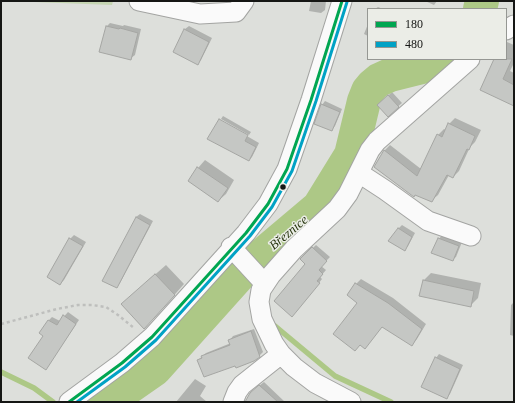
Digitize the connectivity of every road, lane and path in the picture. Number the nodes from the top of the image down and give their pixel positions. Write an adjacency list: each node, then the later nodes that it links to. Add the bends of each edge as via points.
1 (139, 1): 2 (street, via 200,14 236,12)
2 (244, 1)
3 (342, 1): 7 (street, via 287,169 268,204 246,233)
4 (469, 60): 5 (street, via 377,141)
5 (359, 173): 6 (street, via 428,221); 8 (street, via 337,209)
6 (471, 236)
7 (236, 252): 8 (street); 10 (street)
8 (260, 279): 11 (street, via 260,310 267,330)
9 (1, 324): 10 (path, via 57,309 92,304 118,315)
10 (147, 342): 12 (street)
11 (281, 354): 13 (street, via 242,385); 14 (street, via 315,383)
12 (74, 399)
13 (233, 402)
14 (351, 402)

